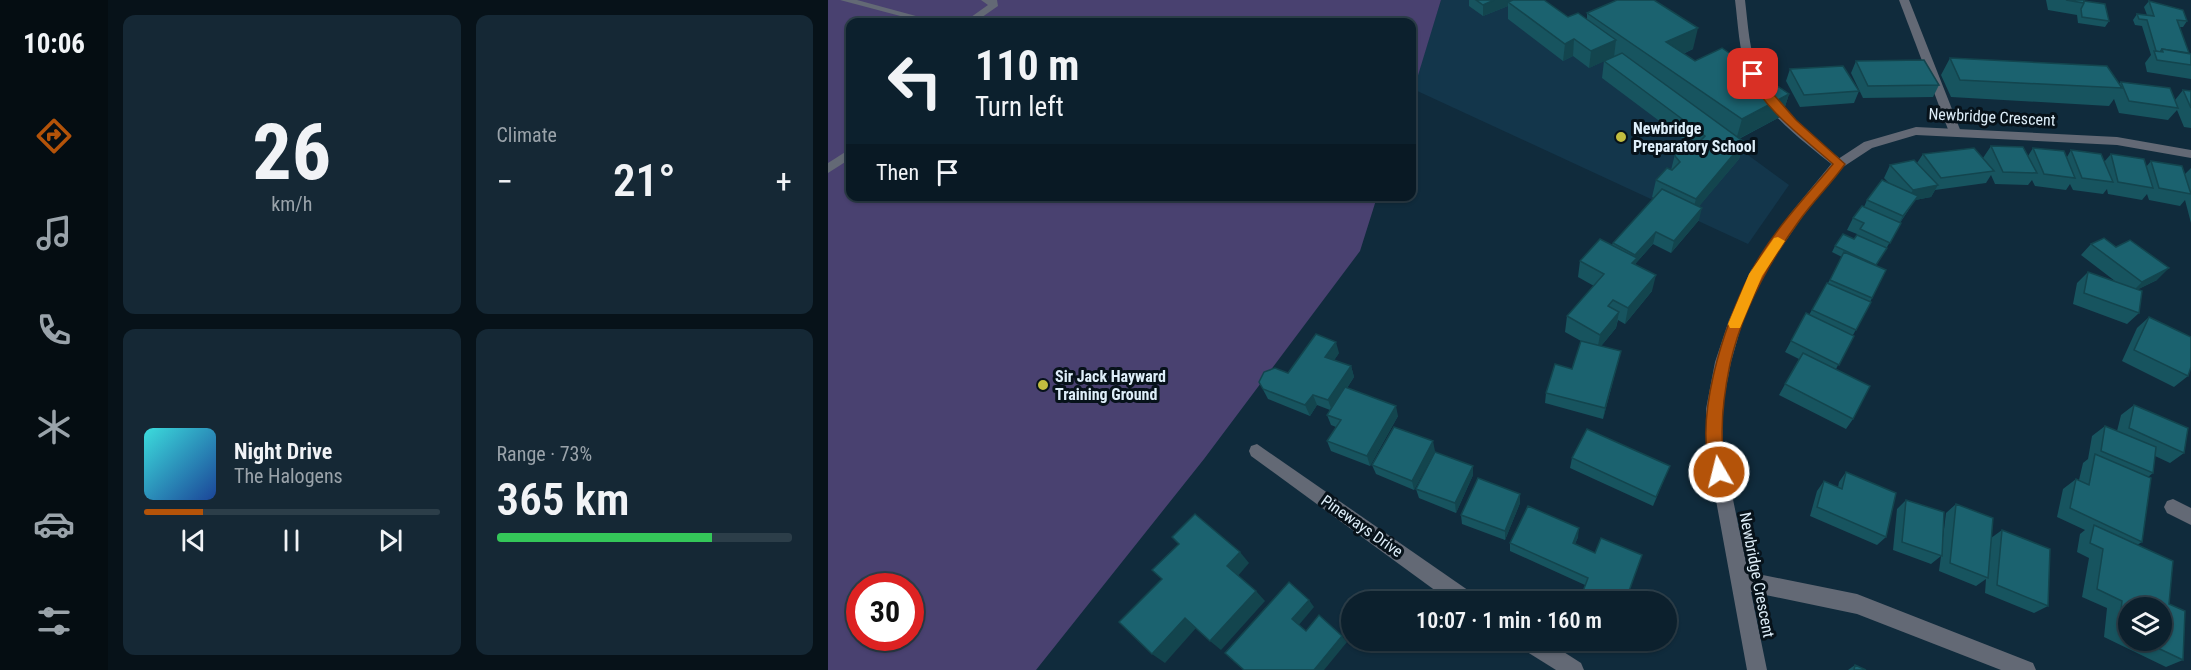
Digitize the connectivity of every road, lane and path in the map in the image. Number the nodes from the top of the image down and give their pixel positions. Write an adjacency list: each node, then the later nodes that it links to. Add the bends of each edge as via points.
1 (845, 0): 5 (street)
2 (986, 0): 6 (street, via 993,2 993,6)
3 (1740, 0): 10 (street, via 1748,56 1758,85 1818,148)
4 (1904, 0): 7 (street)
5 (917, 18)
6 (975, 18)
7 (1955, 132): 8 (street, Newbridge Crescent, via 2117,141); 10 (street, Newbridge Crescent, via 1916,131 1890,137 1868,145)
8 (2191, 154)
9 (846, 156): 11 (street)
10 (1839, 164): 15 (street, Newbridge Crescent, via 1756,274 1723,363 1714,409 1715,451)
11 (828, 169)
12 (1257, 451): 16 (street, Pineways Drive)
13 (2173, 507): 14 (street)
14 (2191, 517)
15 (1739, 580): 19 (street, Newbridge Crescent); 20 (street, via 1857,604)
16 (1453, 591)
17 (1544, 651): 18 (street)
18 (1574, 670)
19 (1757, 670)
20 (2026, 670)

